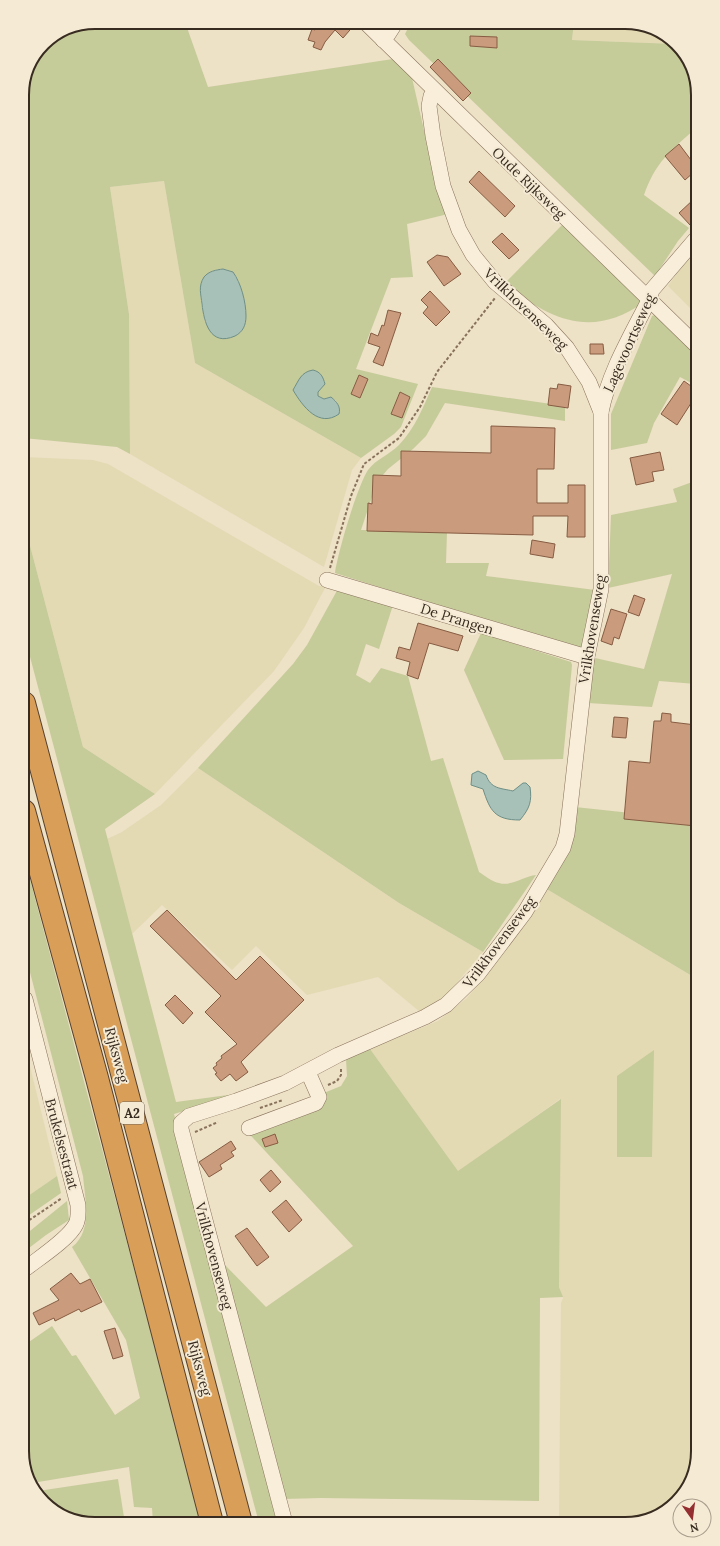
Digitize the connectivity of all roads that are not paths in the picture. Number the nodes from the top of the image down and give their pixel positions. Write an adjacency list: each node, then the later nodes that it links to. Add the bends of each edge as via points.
1 (372, 29): 3 (street, Oude Rijksweg)
2 (391, 29): 3 (street)
3 (383, 40): 4 (street, Oude Rijksweg)
4 (434, 92): 6 (street, Oude Rijksweg); 8 (street, Vrilkhovenseweg, via 429,106 443,186 450,208 473,255 502,289 546,325 567,348 589,382)
5 (691, 244): 6 (street, Lagevoortseweg, via 652,290)
6 (650, 300): 7 (street, Oude Rijksweg); 8 (street, Lagevoortseweg, via 612,374 605,392)
7 (691, 340)
8 (602, 412): 10 (street, Vrilkhovenseweg, via 602,575)
9 (327, 580): 10 (street, De Prangen)
10 (587, 657): 14 (street, Vrilkhovenseweg, via 567,834 563,848 525,912 478,974 446,1005 425,1017 338,1055)
11 (29, 722): 18 (highway, Rijksweg / A2)
12 (29, 829): 17 (highway, Rijksweg / A2, via 95,1070)
13 (29, 1015): 16 (street, Brukelsestraat, via 78,1205 76,1225 70,1233)
14 (308, 1072): 15 (street, via 319,1097 316,1103); 19 (street, Vrilkhovenseweg, via 264,1091 189,1116 180,1126)
15 (249, 1128)
16 (29, 1266)
17 (210, 1517)
18 (239, 1517)
19 (284, 1517)

